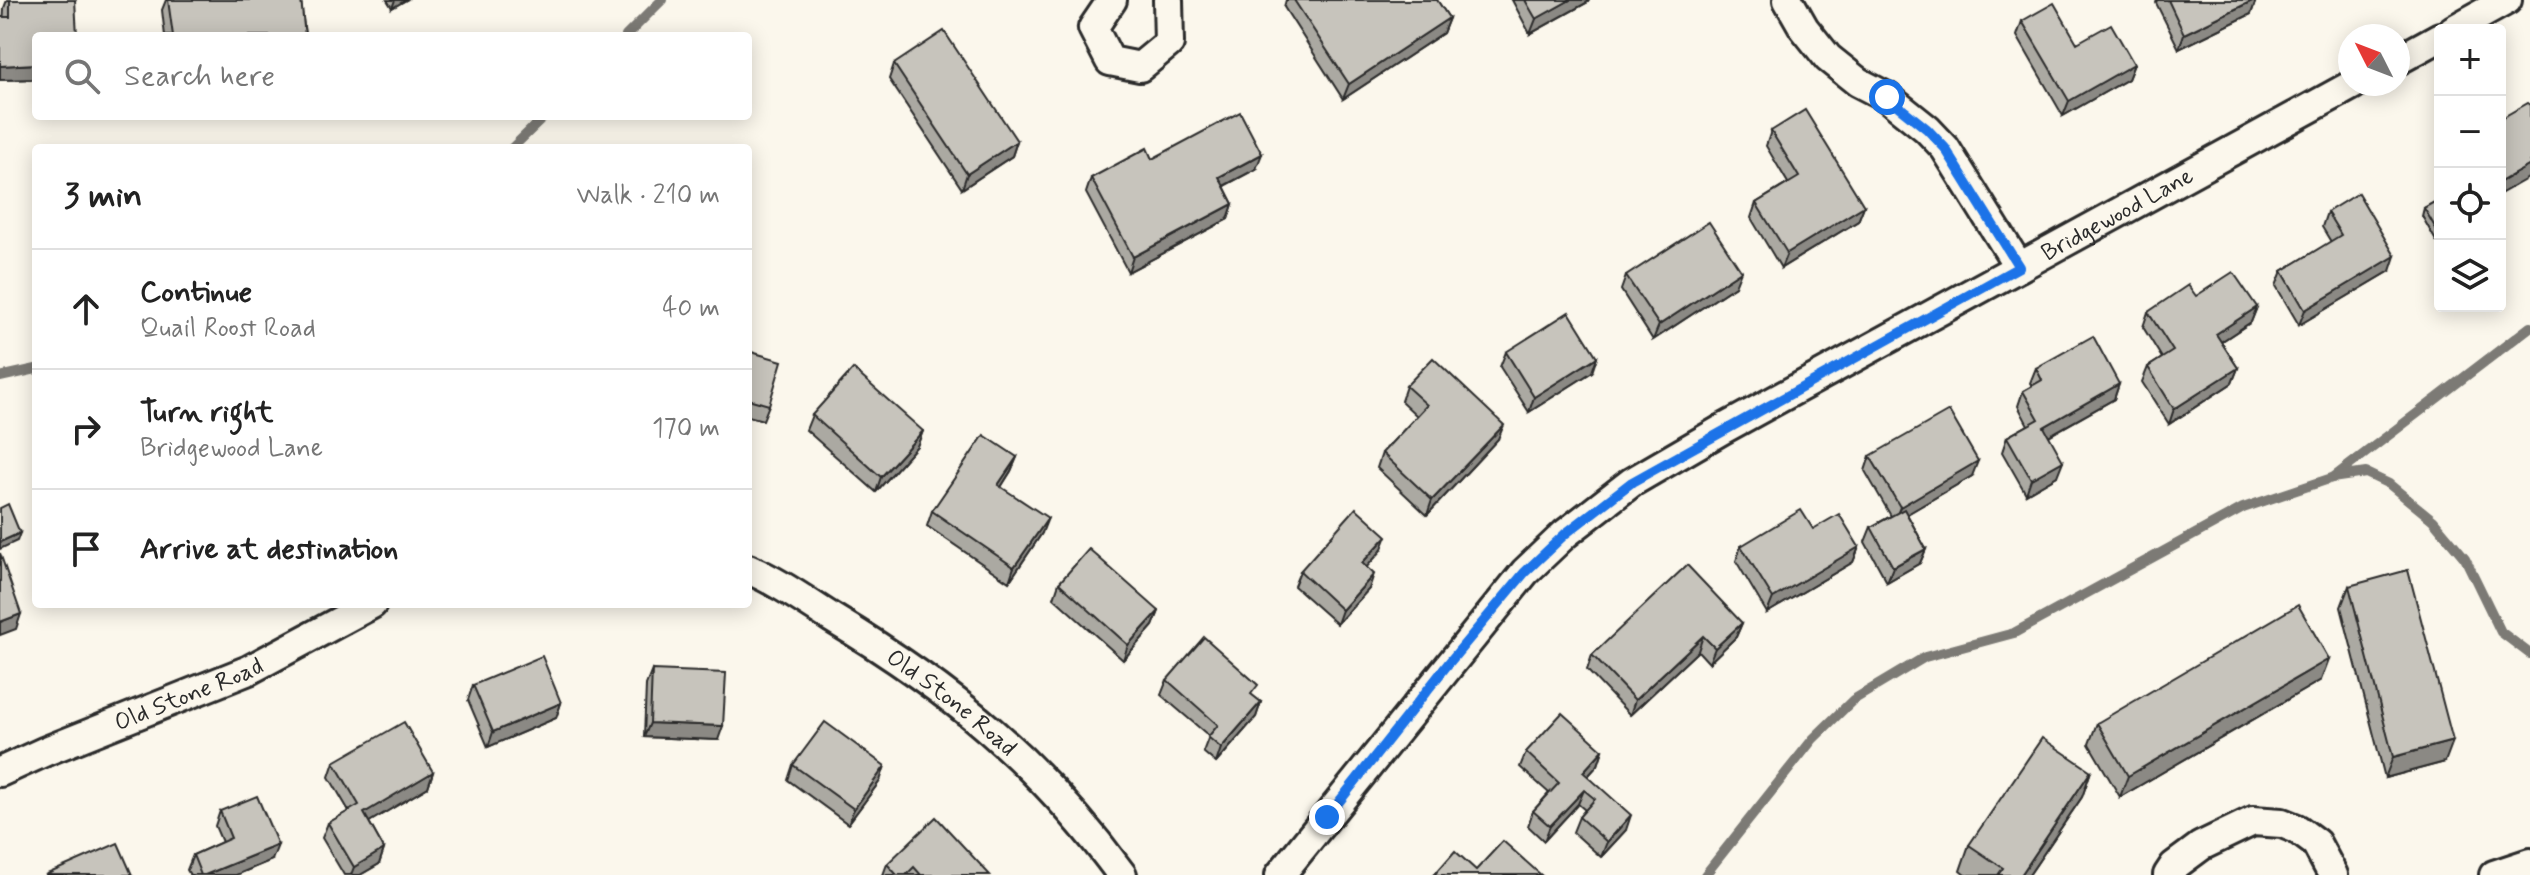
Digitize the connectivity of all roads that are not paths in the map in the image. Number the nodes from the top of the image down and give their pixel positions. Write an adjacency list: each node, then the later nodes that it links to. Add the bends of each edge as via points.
1 (1112, 0): 2 (street, via 1093,28 1110,61 1140,67 1169,43)
2 (1168, 0)
3 (1788, 0): 9 (street, via 1828,58 1887,97 1945,148)
4 (2507, 0): 5 (street)
5 (2464, 24)
6 (2434, 40): 7 (street)
7 (2410, 53)
8 (2338, 93): 9 (street, Bridgewood Lane)
9 (2019, 267): 15 (street, Bridgewood Lane, via 1632,482 1565,534 1515,583)
10 (752, 571): 14 (street, Old Stone Road, via 931,681 1007,743 1054,790)
11 (365, 608): 12 (street, Old Stone Road, via 249,670)
12 (0, 772)
13 (2530, 863): 18 (street)
14 (1122, 875)
15 (1280, 875)
16 (2168, 875): 17 (street, via 2201,846 2253,821 2297,829 2316,843)
17 (2333, 875)
18 (2494, 875)

